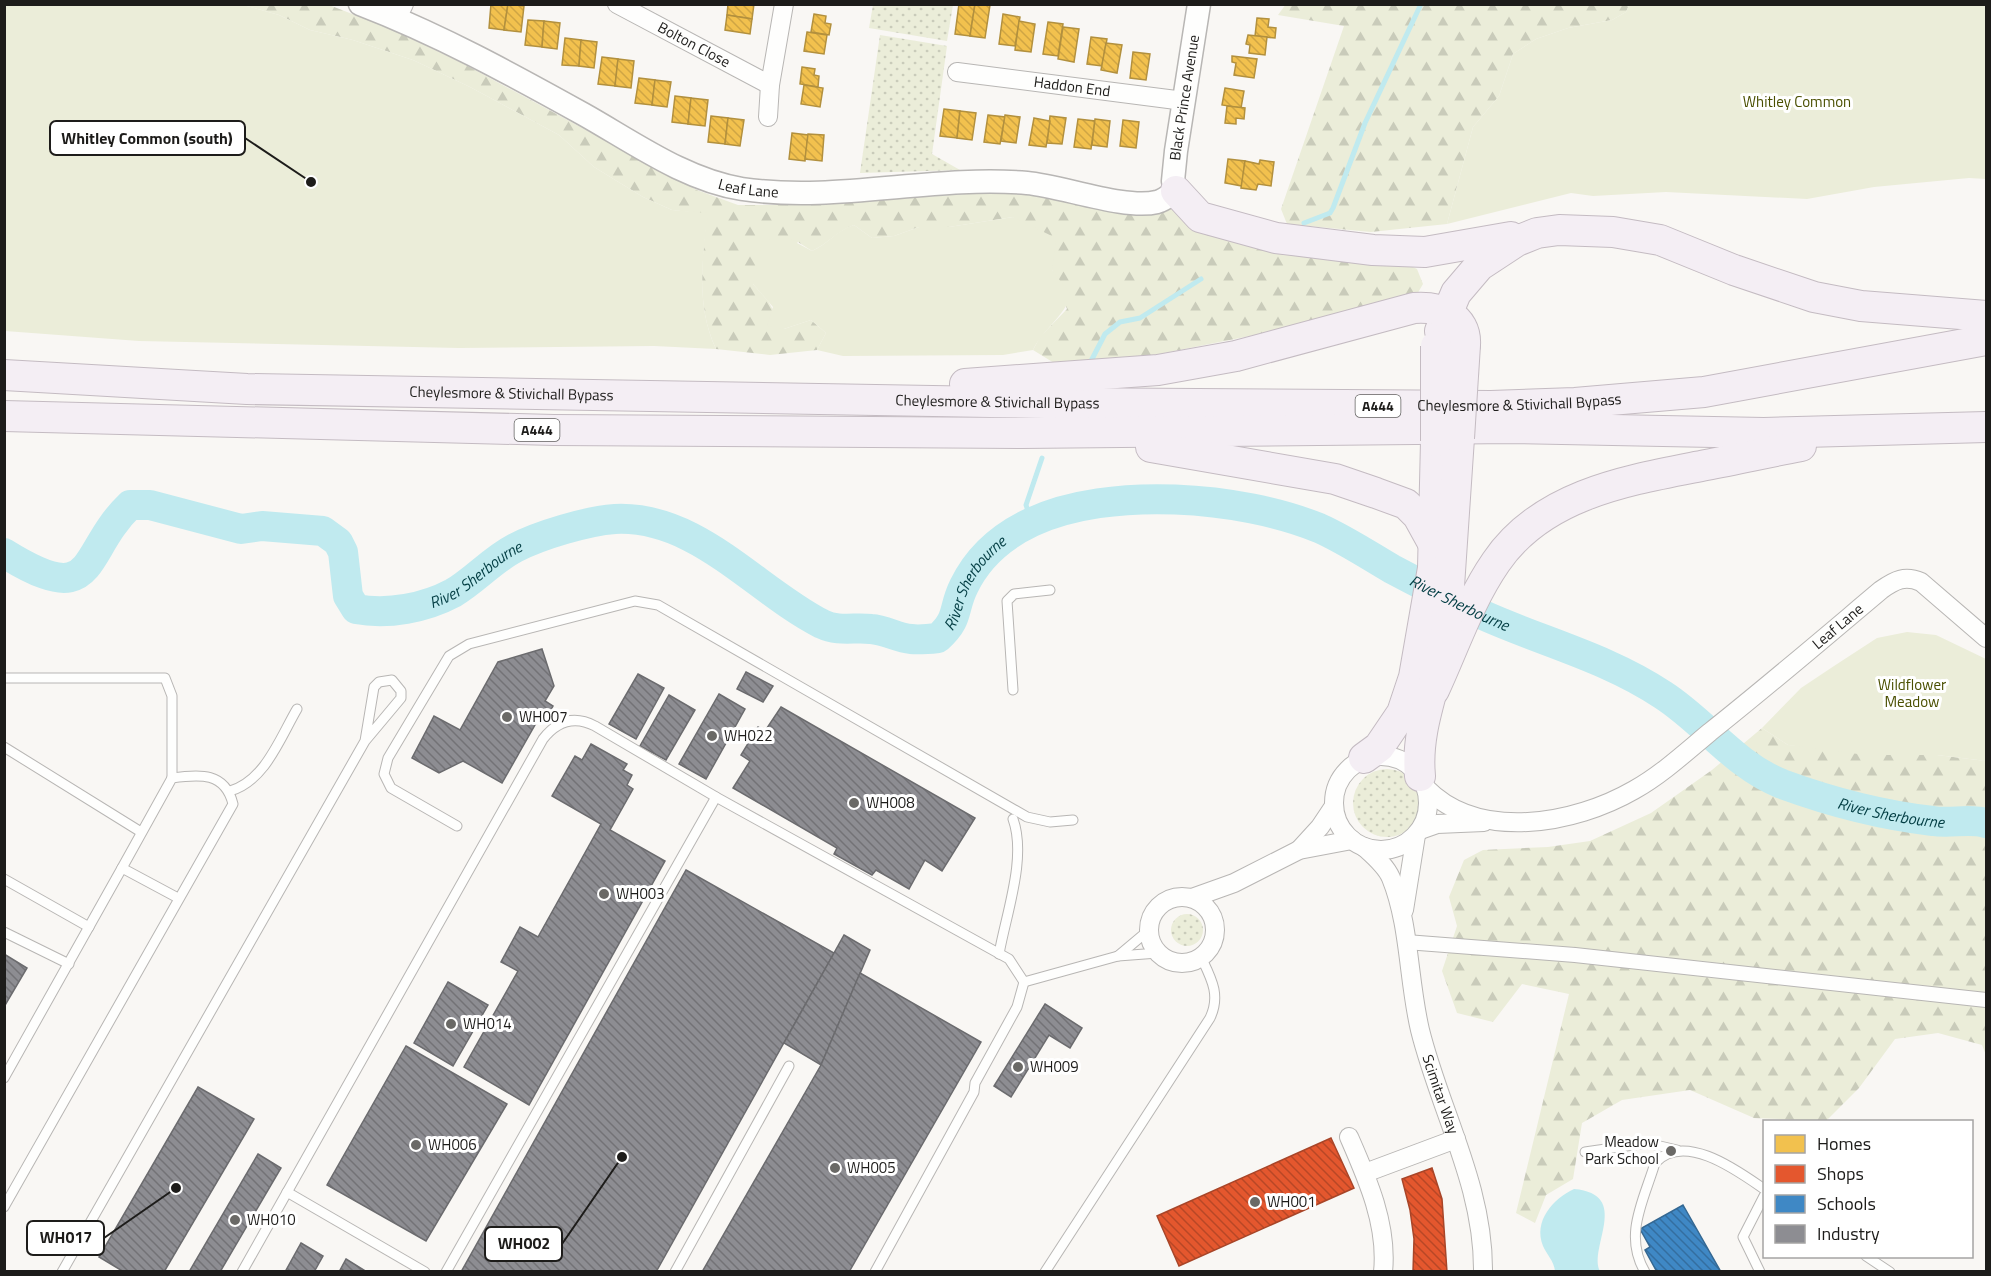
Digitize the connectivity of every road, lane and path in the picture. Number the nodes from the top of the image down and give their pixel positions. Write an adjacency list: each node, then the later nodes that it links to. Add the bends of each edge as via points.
1 (360, 4): 5 (street, Leaf Lane)
2 (617, 4): 7 (street, Bolton Close)
3 (784, 4): 7 (street)
4 (1198, 4): 8 (street, Black Prince Avenue)
5 (400, 11): 10 (street, Leaf Lane, via 700,179 742,189 788,193 975,181 1028,183 1148,203)
6 (957, 72): 8 (street, Haddon End)
7 (770, 85): 9 (street)
8 (1184, 101): 10 (street, Black Prince Avenue, via 1174,172)
9 (768, 117)
10 (1176, 191): 11 (highway, via 1200,217 1240,230 1373,250 1439,251)
11 (1537, 233): 13 (highway, via 1596,231 1660,240 1815,297); 14 (highway, via 1516,241 1479,266 1456,293)
12 (1986, 305): 13 (highway)
13 (1907, 311): 15 (highway)
14 (1446, 313): 18 (highway, via 1414,308 1236,356 1158,370); 23 (highway, bridge, via 1451,346)
15 (1986, 316)
16 (1986, 340): 18 (highway, Cheylesmore & Stivichall Bypass / A444, via 1704,392 1575,403 1362,406)
17 (4, 375): 18 (highway, Cheylesmore & Stivichall Bypass / A444, via 247,389)
18 (765, 398)
19 (13, 419): 22 (highway, Cheylesmore & Stivichall Bypass / A444, via 554,430)
20 (1984, 427): 21 (highway, Cheylesmore & Stivichall Bypass / A444)
21 (1902, 430): 22 (highway, Cheylesmore & Stivichall Bypass / A444, via 1764,433 1512,428); 25 (highway, via 1674,471 1598,490 1559,506 1529,525)
22 (1044, 433): 23 (highway, via 1206,455 1335,479 1406,504 1418,516)
23 (1439, 562): 25 (highway)
24 (1050, 590): 28 (lane, via 1014,594 1007,601)
25 (1442, 630): 32 (highway, via 1419,654 1410,696 1390,732); 34 (highway, via 1434,690 1419,744)
26 (1986, 638): 40 (street, Leaf Lane, via 1921,582 1898,579 1636,789 1601,807 1552,819)
27 (4, 678): 33 (lane, via 165,678 172,696)
28 (1013, 690)
29 (297, 709): 35 (lane, via 265,764 243,787)
30 (365, 741): 30 (lane, via 374,687 392,680 401,691 401,698); 76 (lane)
31 (4, 747): 42 (lane)
32 (1364, 758): 34 (street, via 1379,755 1397,759); 37 (street, via 1342,776)
33 (172, 778): 35 (lane, via 213,777); 42 (lane)
34 (1423, 782): 40 (street, via 1433,795 1458,809); 43 (street, via 1428,810)
35 (230, 791): 49 (lane, via 233,804)
36 (716, 797): 58 (lane); 72 (lane, via 588,722 572,720 553,728 543,739); 79 (lane)
37 (1334, 806): 44 (street, via 1340,827); 45 (street)
38 (1013, 819): 58 (lane, via 1017,860)
39 (1073, 820): 41 (lane, via 1050,822 1027,817 658,605 641,601 470,644 449,656 388,758 384,774 391,788)
40 (1498, 821): 43 (street, via 1437,824)
41 (457, 826)
42 (141, 832): 46 (lane)
43 (1418, 832): 44 (street, via 1403,845 1391,849); 51 (street)
44 (1358, 844): 45 (street); 51 (street, via 1390,875)
45 (1299, 850): 48 (street)
46 (122, 868): 49 (lane); 53 (lane)
47 (4, 879): 53 (lane)
48 (1234, 883): 50 (street); 52 (street)
49 (178, 898): 74 (lane)
50 (1192, 898): 52 (street, via 1203,903); 54 (street, via 1175,897 1161,904 1151,918)
51 (1403, 915): 56 (street, Scimitar Way)
52 (1213, 919): 60 (street, via 1215,937)
53 (88, 927): 61 (lane)
54 (1149, 930): 57 (street); 59 (lane)
55 (4, 932): 61 (lane)
56 (1406, 942): 63 (street, via 1575,955); 67 (street, Scimitar Way, via 1420,1031)
57 (1158, 952): 59 (lane); 60 (street, via 1178,962)
58 (999, 954): 62 (lane, via 1009,959)
59 (1118, 956): 62 (lane)
60 (1201, 957): 82 (lane, via 1216,996 1210,1018)
61 (69, 964): 65 (lane)
62 (1024, 982): 81 (lane, via 1017,1007 975,1083 974,1092)
63 (1986, 1000)
64 (789, 1066): 80 (lane)
65 (4, 1078)
66 (1349, 1137): 70 (street)
67 (1456, 1138): 70 (street); 84 (street, Scimitar Way, via 1478,1208)
68 (1677, 1150): 69 (lane, via 1647,1143); 71 (lane, via 1713,1158); 85 (lane, via 1655,1163 1634,1232 1636,1256)
69 (1585, 1152)
70 (1365, 1173): 83 (street, via 1376,1207)
71 (1763, 1188)
72 (287, 1192): 77 (lane); 78 (lane)
73 (1763, 1198): 86 (lane, via 1743,1237)
74 (4, 1207)
75 (1868, 1258): 87 (lane)
76 (62, 1272)
77 (242, 1272)
78 (425, 1272)
79 (446, 1272)
80 (675, 1272)
81 (875, 1272)
82 (1045, 1272)
83 (1383, 1272)
84 (1483, 1272)
85 (1644, 1272)
86 (1760, 1272)
87 (1890, 1272)

